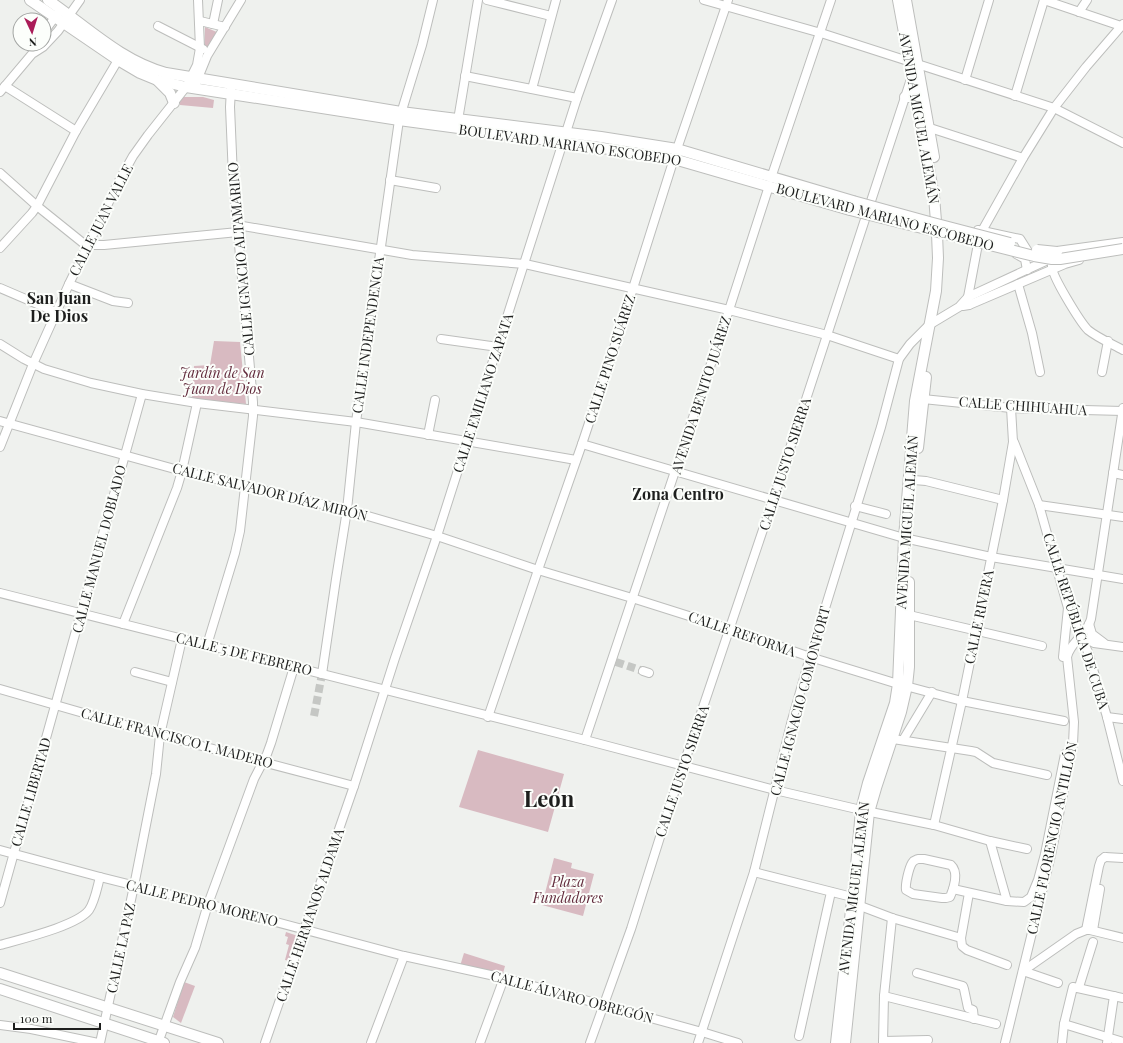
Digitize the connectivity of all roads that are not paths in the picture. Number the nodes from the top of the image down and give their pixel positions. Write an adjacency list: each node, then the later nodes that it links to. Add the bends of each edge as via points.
1 (30, 0): 21 (main road, BOULEVARD MARIANO ESCOBEDO)
2 (48, 0): 21 (main road, BOULEVARD MARIANO ESCOBEDO)
3 (80, 0): 22 (street)
4 (198, 0): 25 (street, CALLE JUAN VALLE)
5 (218, 0): 27 (street)
6 (241, 0): 30 (street)
7 (433, 0): 51 (street, CALLE INDEPENDENCIA)
8 (478, 0): 37 (street)
9 (487, 0): 23 (street)
10 (556, 0): 23 (street)
11 (612, 0): 47 (street, CALLE EMILIANO ZAPATA)
12 (704, 0): 19 (street)
13 (831, 0): 31 (street, AVENIDA BENITO JUÁREZ)
14 (898, 0): 36 (main road, AVENIDA MIGUEL ALEMÁN)
15 (906, 0): 36 (main road, AVENIDA MIGUEL ALEMÁN)
16 (989, 0): 40 (street)
17 (1044, 0): 20 (street); 45 (street)
18 (1086, 0): 20 (street)
19 (727, 3): 31 (street); 57 (street, CALLE PINO SUÁREZ)
20 (1079, 12): 28 (street)
21 (58, 13): 22 (main road, BOULEVARD MARIANO ESCOBEDO); 24 (street); 26 (main road, BOULEVARD MARIANO ESCOBEDO)
22 (70, 15): 26 (street); 41 (main road, BOULEVARD MARIANO ESCOBEDO, via 142,64)
23 (551, 16): 44 (street)
24 (52, 21)
25 (200, 21): 27 (street); 32 (street, CALLE JUAN VALLE)
26 (63, 23): 34 (street, via 47,43); 35 (main road, BOULEVARD MARIANO ESCOBEDO)
27 (213, 24): 30 (street)
28 (1122, 25): 50 (street)
29 (158, 26): 32 (street)
30 (225, 27): 33 (street)
31 (820, 33): 36 (street); 62 (street, AVENIDA BENITO JUÁREZ)
32 (200, 48): 33 (street); 41 (street, CALLE JUAN VALLE)
33 (210, 51): 41 (street)
34 (32, 54): 43 (street)
35 (118, 60): 39 (main road, BOULEVARD MARIANO ESCOBEDO); 54 (street)
36 (913, 63): 38 (main road, AVENIDA MIGUEL ALEMÁN); 40 (street); 53 (main road, AVENIDA MIGUEL ALEMÁN)
37 (465, 76): 44 (street); 52 (street)
38 (912, 77): 46 (street, CALLE JUSTO SIERRA); 48 (main road, AVENIDA MIGUEL ALEMÁN)
39 (157, 80): 41 (main road, BOULEVARD MARIANO ESCOBEDO); 49 (main road, via 170,93)
40 (965, 80): 45 (street)
41 (192, 83): 42 (main road, BOULEVARD MARIANO ESCOBEDO); 49 (street, CALLE JUAN VALLE)
42 (231, 88): 51 (main road, BOULEVARD MARIANO ESCOBEDO); 69 (street, CALLE IGNACIO ALTAMARINO, via 233,177)
43 (3, 89): 54 (street)
44 (532, 89): 47 (street)
45 (1016, 96): 50 (street)
46 (905, 97): 48 (main road, via 911,96); 64 (street, CALLE JUSTO SIERRA)
47 (577, 98): 55 (street, CALLE EMILIANO ZAPATA)
48 (917, 100): 68 (main road, AVENIDA MIGUEL ALEMÁN)
49 (174, 103): 74 (street, CALLE JUAN VALLE, via 133,156)
50 (1054, 108): 56 (street); 58 (street)
51 (400, 116): 52 (main road, BOULEVARD MARIANO ESCOBEDO); 55 (main road, BOULEVARD MARIANO ESCOBEDO); 61 (street, CALLE INDEPENDENCIA)
52 (458, 120): 55 (main road, BOULEVARD MARIANO ESCOBEDO)
53 (930, 128): 58 (street); 68 (main road, AVENIDA MIGUEL ALEMÁN, via 939,194)
54 (76, 131): 65 (street)
55 (565, 137): 57 (main road, BOULEVARD MARIANO ESCOBEDO); 59 (main road, BOULEVARD MARIANO ESCOBEDO); 80 (street, CALLE EMILIANO ZAPATA)
56 (1123, 143)
57 (677, 149): 59 (street, CALLE PINO SUÁREZ); 62 (main road, BOULEVARD MARIANO ESCOBEDO)
58 (1023, 158): 70 (street)
59 (674, 159): 62 (main road, BOULEVARD MARIANO ESCOBEDO); 87 (street, CALLE PINO SUÁREZ)
60 (0, 173): 65 (street)
61 (390, 180): 63 (street); 76 (street, CALLE INDEPENDENCIA)
62 (772, 184): 66 (main road, BOULEVARD MARIANO ESCOBEDO); 90 (street, AVENIDA BENITO JUÁREZ)
63 (436, 188)
64 (870, 203): 66 (street); 67 (street, CALLE JUSTO SIERRA); 68 (street)
65 (37, 206): 74 (street); 75 (street)
66 (854, 206): 67 (street); 77 (main road, BOULEVARD MARIANO ESCOBEDO, bridge, via 1052,259); 78 (main road, BOULEVARD MARIANO ESCOBEDO, bridge, via 1032,249)
67 (866, 216): 71 (street); 93 (street, CALLE JUSTO SIERRA)
68 (939, 220): 70 (street); 71 (main road, AVENIDA MIGUEL ALEMÁN)
69 (238, 228): 74 (street); 76 (street); 109 (street, CALLE IGNACIO ALTAMARINO)
70 (982, 231): 73 (street); 81 (street, via 1020,239)
71 (940, 235): 73 (street); 92 (main road, AVENIDA MIGUEL ALEMÁN)
72 (1123, 243): 78 (main road, BOULEVARD MARIANO ESCOBEDO)
73 (978, 244): 83 (street, via 1020,256 1025,259); 88 (street)
74 (88, 245): 84 (street, CALLE JUAN VALLE)
75 (0, 248)
76 (380, 249): 80 (street, via 429,257); 112 (street, CALLE INDEPENDENCIA)
77 (1123, 249)
78 (1062, 252): 81 (street); 82 (street)
79 (1123, 253): 82 (street, via 1082,259)
80 (525, 264): 87 (street); 97 (street, CALLE EMILIANO ZAPATA)
81 (1037, 265): 83 (street)
82 (1051, 269): 85 (street); 95 (street, via 1088,329)
83 (1027, 270): 88 (street)
84 (69, 284): 89 (street, via 113,301); 91 (street, CALLE JUAN VALLE)
85 (1018, 284): 88 (street); 101 (street)
86 (0, 288): 91 (street)
87 (633, 289): 90 (street); 117 (street, CALLE PINO SUÁREZ)
88 (968, 301): 92 (street)
89 (128, 303)
90 (729, 310): 93 (street); 122 (street, AVENIDA BENITO JUÁREZ)
91 (56, 312): 100 (street, CALLE JUAN VALLE)
92 (932, 323): 99 (street, via 910,344); 104 (main road, AVENIDA MIGUEL ALEMÁN); 137 (main road, AVENIDA MIGUEL ALEMÁN, via 915,401)
93 (827, 335): 99 (street); 127 (street, CALLE JUSTO SIERRA)
94 (441, 339): 97 (street)
95 (1108, 341): 98 (street); 102 (street)
96 (0, 344): 100 (street)
97 (498, 347): 115 (street, CALLE EMILIANO ZAPATA)
98 (1123, 350)
99 (899, 359): 130 (street, CALLE IGNACIO COMONFORT, via 881,427)
100 (33, 364): 103 (street, via 76,379); 113 (street, CALLE JUAN VALLE)
101 (1040, 372)
102 (1102, 372)
103 (142, 394): 106 (street); 119 (street, CALLE MANUEL DOBLADO)
104 (923, 399): 107 (street, CALLE CHIHUAHUA); 125 (main road, AVENIDA MIGUEL ALEMÁN)
105 (435, 400): 114 (street)
106 (198, 403): 109 (street); 121 (street)
107 (1011, 408): 110 (street, CALLE CHIHUAHUA); 116 (street, CALLE RIVERA)
108 (1123, 408): 110 (street)
109 (253, 409): 112 (street); 126 (street, CALLE IGNACIO ALTAMARINO)
110 (1123, 411): 123 (street)
111 (0, 421): 113 (street, CALLE SALVADOR DÍAZ MIRÓN)
112 (356, 422): 114 (street); 131 (street, CALLE INDEPENDENCIA)
113 (9, 423): 118 (street, CALLE JUAN VALLE); 119 (street, CALLE SALVADOR DÍAZ MIRÓN)
114 (428, 435): 115 (street)
115 (467, 442): 120 (street); 136 (street, CALLE EMILIANO ZAPATA)
116 (1013, 442): 128 (street, CALLE RIVERA); 129 (street, CALLE REPÚBLICA DE CUBA)
117 (582, 444): 120 (street, CALLE PINO SUÁREZ); 122 (street)
118 (0, 447)
119 (125, 455): 121 (street, CALLE SALVADOR DÍAZ MIRÓN); 146 (street, CALLE MANUEL DOBLADO)
120 (576, 460): 140 (street, CALLE PINO SUÁREZ)
121 (182, 471): 126 (street, CALLE SALVADOR DÍAZ MIRÓN); 148 (street)
122 (675, 472): 127 (street); 144 (street, AVENIDA BENITO JUÁREZ)
123 (1113, 473): 124 (street); 133 (street)
124 (1123, 475)
125 (914, 480): 128 (street); 137 (main road, AVENIDA MIGUEL ALEMÁN)
126 (246, 485): 131 (street, CALLE SALVADOR DÍAZ MIRÓN); 155 (street, CALLE IGNACIO ALTAMARINO, via 236,553)
127 (773, 500): 135 (street); 150 (street, CALLE JUSTO SIERRA)
128 (1003, 500): 138 (street, CALLE RIVERA)
129 (1039, 505): 133 (street); 139 (street, CALLE REPÚBLICA DE CUBA)
130 (855, 506): 132 (street); 135 (street, CALLE IGNACIO COMONFORT)
131 (347, 510): 136 (street, CALLE SALVADOR DÍAZ MIRÓN); 161 (street, CALLE INDEPENDENCIA)
132 (886, 514)
133 (1106, 514): 134 (street); 141 (street)
134 (1123, 517)
135 (850, 522): 137 (street); 158 (street, CALLE IGNACIO COMONFORT)
136 (437, 536): 140 (street, CALLE SALVADOR DÍAZ MIRÓN); 165 (street, CALLE EMILIANO ZAPATA)
137 (907, 538): 138 (street); 147 (main road, AVENIDA MIGUEL ALEMÁN); 163 (main road, AVENIDA MIGUEL ALEMÁN)
138 (991, 557): 139 (street); 151 (street, CALLE RIVERA)
139 (1056, 568): 141 (street); 145 (street, CALLE REPÚBLICA DE CUBA)
140 (538, 570): 144 (street, CALLE REFORMA); 169 (street, CALLE PINO SUÁREZ)
141 (1097, 574): 142 (street); 149 (street)
142 (1123, 579)
143 (0, 593): 146 (street, CALLE 5 DE FEBRERO)
144 (632, 598): 150 (street, CALLE REFORMA); 175 (street, AVENIDA BENITO JUÁREZ, via 614,661)
145 (1068, 608): 152 (street, CALLE REPÚBLICA DE CUBA); 196 (street, CALLE FLORENCIO ANTILLÓN, via 1063,656 1070,730 1045,854 1032,897 1024,902)
146 (81, 613): 148 (street, CALLE 5 DE FEBRERO); 168 (street, CALLE MANUEL DOBLADO)
147 (909, 615): 151 (street); 163 (main road, AVENIDA MIGUEL ALEMÁN, via 909,674)
148 (123, 624): 153 (street, CALLE 5 DE FEBRERO)
149 (1089, 624): 152 (street, CALLE FLORENCIO ANTILLÓN); 154 (street, via 1092,634)
150 (730, 629): 158 (street, CALLE REFORMA); 178 (street, CALLE JUSTO SIERRA)
151 (976, 630): 156 (street); 167 (street, CALLE RIVERA)
152 (1082, 636): 154 (street, via 1094,643); 170 (street, CALLE REPÚBLICA DE CUBA); 209 (street, CALLE FLORENCIO ANTILLÓN, via 1071,647 1067,657 1074,722 1073,744 1051,855)
153 (182, 639): 155 (street, CALLE 5 DE FEBRERO); 162 (street, CALLE LA PAZ)
154 (1105, 644): 157 (street)
155 (207, 646): 159 (street, CALLE 5 DE FEBRERO)
156 (1042, 646)
157 (1123, 647)
158 (810, 657): 163 (street, CALLE REFORMA); 182 (street, CALLE IGNACIO COMONFORT)
159 (294, 667): 161 (street, CALLE 5 DE FEBRERO); 177 (street)
160 (135, 672): 162 (street)
161 (322, 674): 165 (street, CALLE 5 DE FEBRERO)
162 (172, 682): 173 (street, CALLE LA PAZ)
163 (903, 685): 166 (street, CALLE REFORMA); 174 (main road, AVENIDA MIGUEL ALEMÁN); 183 (main road, AVENIDA MIGUEL ALEMÁN, via 868,783)
164 (0, 689): 168 (street, CALLE FRANCISCO I. MADERO)
165 (385, 689): 169 (street, CALLE 5 DE FEBRERO); 181 (street, CALLE EMILIANO ZAPATA)
166 (932, 692): 167 (street, CALLE REFORMA); 174 (street)
167 (962, 701): 172 (street, CALLE REFORMA); 176 (street, CALLE RIVERA)
168 (55, 704): 173 (street, CALLE FRANCISCO I. MADERO); 188 (street, CALLE LIBERTAD)
169 (488, 717): 175 (street, CALLE 5 DE FEBRERO)
170 (1107, 717): 171 (street); 180 (street, CALLE REPÚBLICA DE CUBA)
171 (1123, 719)
172 (1064, 721)
173 (160, 735): 177 (street, CALLE FRANCISCO I. MADERO); 192 (street, CALLE LA PAZ, via 156,774)
174 (898, 739): 176 (street); 183 (main road, AVENIDA MIGUEL ALEMÁN)
175 (585, 740): 178 (street, CALLE 5 DE FEBRERO)
176 (951, 748): 179 (street, via 976,752 993,763); 184 (street, CALLE RIVERA)
177 (263, 762): 181 (street, CALLE FRANCISCO I. MADERO); 199 (street, via 254,779)
178 (684, 766): 182 (street, CALLE 5 DE FEBRERO); 219 (street, CALLE JUSTO SIERRA, via 631,929)
179 (1047, 775)
180 (1123, 781)
181 (354, 786): 201 (street, CALLE HERMANOS ALDAMA)
182 (776, 790): 183 (street, CALLE 5 DE FEBRERO); 190 (street, CALLE IGNACIO COMONFORT)
183 (865, 811): 184 (street, CALLE 5 DE FEBRERO); 197 (main road, AVENIDA MIGUEL ALEMÁN)
184 (934, 824): 185 (street, CALLE 5 DE FEBRERO)
185 (990, 841): 186 (street, CALLE 5 DE FEBRERO); 196 (street)
186 (1026, 849)
187 (0, 850): 188 (street, CALLE PEDRO MORENO)
188 (14, 854): 191 (street, CALLE PEDRO MORENO); 198 (street, CALLE LIBERTAD)
189 (1123, 858): 202 (street, via 1105,857 1101,860)
190 (754, 872): 194 (street); 227 (street, CALLE IGNACIO COMONFORT)
191 (100, 877): 192 (street, CALLE PEDRO MORENO); 206 (street, via 92,905 83,916)
192 (134, 886): 199 (street, CALLE PEDRO MORENO); 220 (street, CALLE LA PAZ)
193 (952, 889): 193 (street, via 956,870 951,865 924,859 912,862 905,886 907,891 946,898 950,897); 195 (street, CALLE FLORENCIO ANTILLÓN)
194 (831, 892): 197 (street); 228 (street)
195 (969, 893): 196 (street, CALLE FLORENCIO ANTILLÓN); 203 (street)
196 (1007, 901)
197 (854, 902): 200 (street); 242 (main road, AVENIDA MIGUEL ALEMÁN); 243 (main road, AVENIDA MIGUEL ALEMÁN)
198 (0, 903)
199 (208, 904): 201 (street, CALLE PEDRO MORENO); 226 (street, via 195,948)
200 (892, 918): 203 (street); 216 (street)
201 (304, 930): 207 (street, CALLE PEDRO MORENO); 236 (street, CALLE HERMANOS ALDAMA)
202 (1089, 930): 204 (street); 209 (street, via 1076,934)
203 (961, 938): 208 (street, via 960,942 964,948)
204 (1123, 938)
205 (1093, 942): 214 (street)
206 (0, 945)
207 (404, 956): 212 (street, CALLE ÁLVARO OBREGÓN); 237 (street)
208 (1007, 965)
209 (1023, 971): 213 (street); 244 (street, CALLE FLORENCIO ANTILLÓN)
210 (0, 973): 220 (main road)
211 (917, 973): 221 (street, via 963,986 968,1008 973,1010)
212 (504, 978): 219 (street, CALLE ÁLVARO OBREGÓN); 238 (street)
213 (1058, 982)
214 (1076, 987): 217 (street); 224 (street, via 1072,990)
215 (0, 989): 222 (main road)
216 (884, 996): 221 (street); 232 (street)
217 (1114, 996): 218 (street); 230 (street)
218 (1123, 998)
219 (603, 1005): 227 (street, CALLE ÁLVARO OBREGÓN); 239 (street, CALLE JUSTO SIERRA)
220 (107, 1008): 222 (street, CALLE LA PAZ); 226 (main road)
221 (974, 1019): 223 (street)
222 (104, 1023): 231 (main road); 234 (street, CALLE LA PAZ)
223 (996, 1024)
224 (1064, 1024): 230 (street); 245 (street)
225 (0, 1025): 234 (street)
226 (165, 1025): 231 (street); 235 (main road)
227 (702, 1032): 240 (street, CALLE IGNACIO COMONFORT); 241 (street, CALLE ÁLVARO OBREGÓN)
228 (799, 1036)
229 (928, 1040): 232 (street)
230 (1107, 1040): 233 (street)
231 (160, 1042)
232 (883, 1042)
233 (1123, 1042)
234 (99, 1043)
235 (218, 1043)
236 (265, 1043)
237 (371, 1043)
238 (480, 1043)
239 (590, 1043)
240 (698, 1043)
241 (738, 1043)
242 (836, 1043)
243 (845, 1043)
244 (1005, 1043)
245 (1062, 1043)

